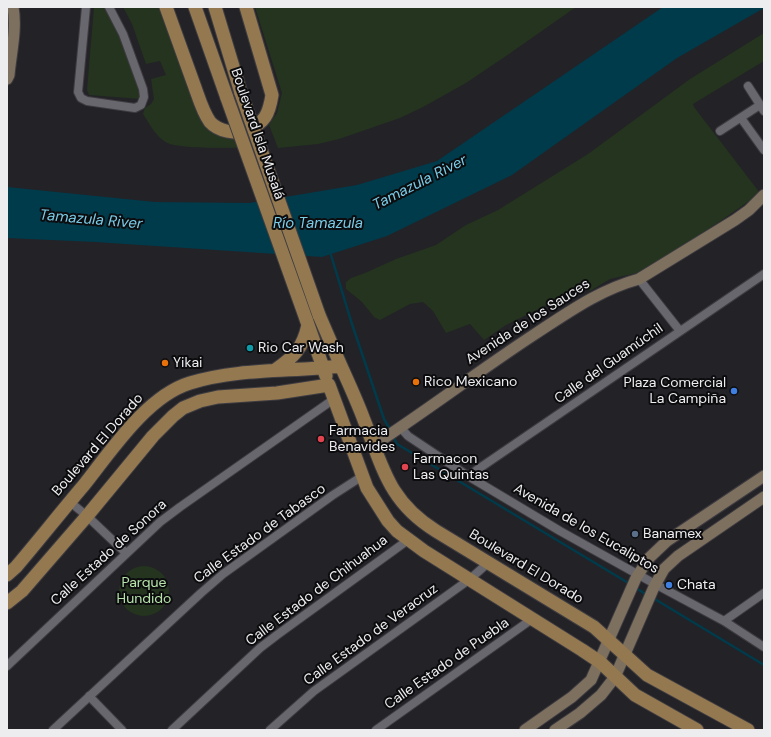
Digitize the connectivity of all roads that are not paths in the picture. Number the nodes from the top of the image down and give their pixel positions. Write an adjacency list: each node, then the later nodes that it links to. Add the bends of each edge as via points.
1 (86, 7): 2 (street, via 78,92 81,98 87,101 134,108 141,105 143,89 123,34)
2 (109, 7)
3 (166, 7): 6 (main road, via 210,121 220,129 238,132 262,121 270,108 272,95)
4 (195, 7): 17 (main road, Boulevard Isla Musalá, bridge)
5 (215, 7): 19 (main road, Boulevard Isla Musalá, bridge, via 241,93 319,315)
6 (246, 7)
7 (11, 12): 8 (street, via 12,49)
8 (7, 79)
9 (748, 86): 10 (street)
10 (762, 108): 11 (street)
11 (741, 118): 12 (street); 13 (street)
12 (720, 132)
13 (764, 150)
14 (764, 195): 16 (street, Avenida de los Sauces, via 735,220)
15 (764, 274): 18 (street, Calle del Guamúchil)
16 (639, 279): 18 (street); 25 (street, Avenida de los Sauces, via 586,301 493,361)
17 (307, 322): 20 (main road, Boulevard Isla Musalá); 21 (main road, via 300,348 288,361)
18 (680, 331): 27 (street, Calle del Guamúchil)
19 (341, 366): 20 (main road, Boulevard El Dorado); 22 (main road, Boulevard El Dorado)
20 (323, 368): 21 (main road, Boulevard El Dorado); 23 (main road, Boulevard Isla Musalá)
21 (274, 370): 31 (main road, Boulevard El Dorado, via 189,383 162,398 146,410 128,430)
22 (347, 380): 23 (main road); 26 (main road, Boulevard El Dorado)
23 (329, 385): 24 (main road); 32 (main road, via 277,394 218,396 183,408 153,436)
24 (334, 399): 29 (main road); 34 (street, Calle Estado de Sonora, via 180,507)
25 (398, 429): 26 (street, Avenida de los Sauces); 27 (street, Avenida de los Eucaliptos)
26 (378, 442): 35 (main road, Boulevard El Dorado, via 388,481 413,515)
27 (468, 476): 37 (street, Avenida de los Eucaliptos)
28 (764, 476): 37 (street, via 667,541 649,558)
29 (361, 477): 33 (main road, via 388,521); 50 (street, Calle Estado de Tabasco, via 223,574)
30 (764, 498): 39 (street, via 671,561)
31 (70, 502): 32 (street); 36 (main road, Boulevard El Dorado)
32 (87, 516): 34 (street); 41 (main road, via 22,591)
33 (408, 540): 38 (main road); 53 (street, Calle Estado de Chihuahua, via 260,648)
34 (126, 553): 48 (street, Calle Estado de Sonora)
35 (488, 563): 38 (street, Calle Estado de Veracruz); 44 (main road, Boulevard El Dorado, via 594,627)
36 (7, 575)
37 (637, 576): 39 (street, Avenida de los Eucaliptos); 44 (street)
38 (470, 580): 42 (main road); 54 (street, Calle Estado de Veracruz, via 314,692)
39 (654, 586): 43 (street, Avenida de los Eucaliptos); 46 (street)
40 (764, 593): 43 (street)
41 (7, 602)
42 (532, 619): 47 (main road); 55 (street, Calle Estado de Puebla)
43 (724, 621): 45 (street, Avenida de los Eucaliptos)
44 (609, 640): 46 (main road, Boulevard El Dorado); 47 (street)
45 (764, 647)
46 (625, 654): 49 (street); 59 (main road, Boulevard El Dorado, via 648,675)
47 (600, 662): 49 (main road); 56 (street, via 591,680 572,697)
48 (7, 666)
49 (615, 677): 57 (street, via 601,695); 58 (main road, via 634,695)
50 (89, 696): 51 (street, Calle Estado de Tabasco); 52 (street)
51 (53, 730)
52 (122, 730)
53 (172, 730)
54 (270, 730)
55 (376, 730)
56 (525, 730)
57 (555, 730)
58 (697, 730)
59 (748, 730)

